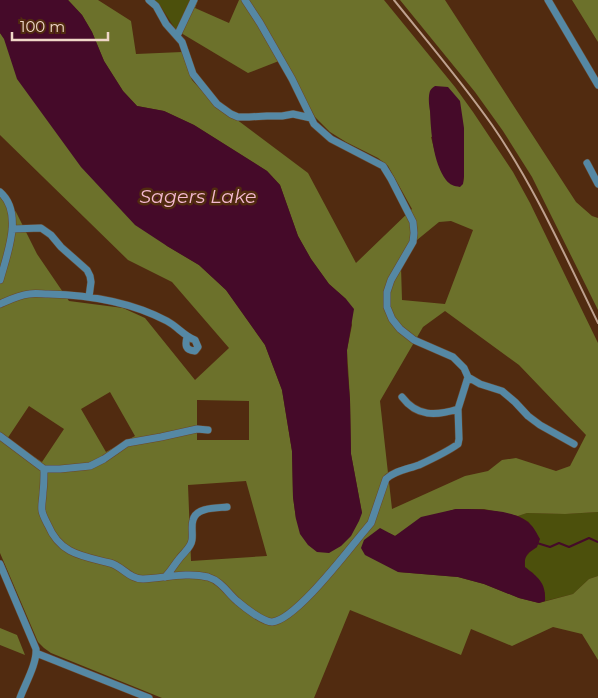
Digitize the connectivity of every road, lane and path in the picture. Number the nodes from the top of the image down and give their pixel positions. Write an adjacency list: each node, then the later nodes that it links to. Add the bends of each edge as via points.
1 (149, 0): 5 (street)
2 (194, 0): 5 (street)
3 (245, 0): 7 (street)
4 (548, 0): 6 (street)
5 (177, 36): 7 (street, via 193,74 217,104 230,114 249,117 293,114)
6 (598, 84)
7 (311, 118): 16 (street, via 331,139 383,166 391,179 413,222 414,233 413,242 390,280 387,307 400,329 414,340 453,357)
8 (587, 163): 9 (street)
9 (598, 184)
10 (0, 192): 11 (street, via 11,206)
11 (12, 229): 12 (street); 13 (street, via 41,228 51,235 87,270 91,282)
12 (0, 280)
13 (89, 297): 14 (street, via 29,294); 15 (street, via 108,299 168,321)
14 (0, 304)
15 (187, 337)
16 (468, 377): 18 (street); 21 (street, via 502,390 540,425)
17 (402, 397): 18 (street, via 409,406 434,414)
18 (458, 409): 25 (street, via 458,444 390,475 382,487 371,522 320,586 282,619 266,621 208,577)
19 (208, 430): 22 (street, via 197,429 127,443 90,466)
20 (0, 436): 22 (street)
21 (574, 444)
22 (44, 469): 25 (street, via 42,512 56,541 83,557 111,563 135,578)
23 (227, 507): 25 (street, via 206,509 194,517 190,547)
24 (0, 564): 26 (street)
25 (164, 577)
26 (36, 653): 27 (street); 28 (street)
27 (20, 698)
28 (149, 698)

